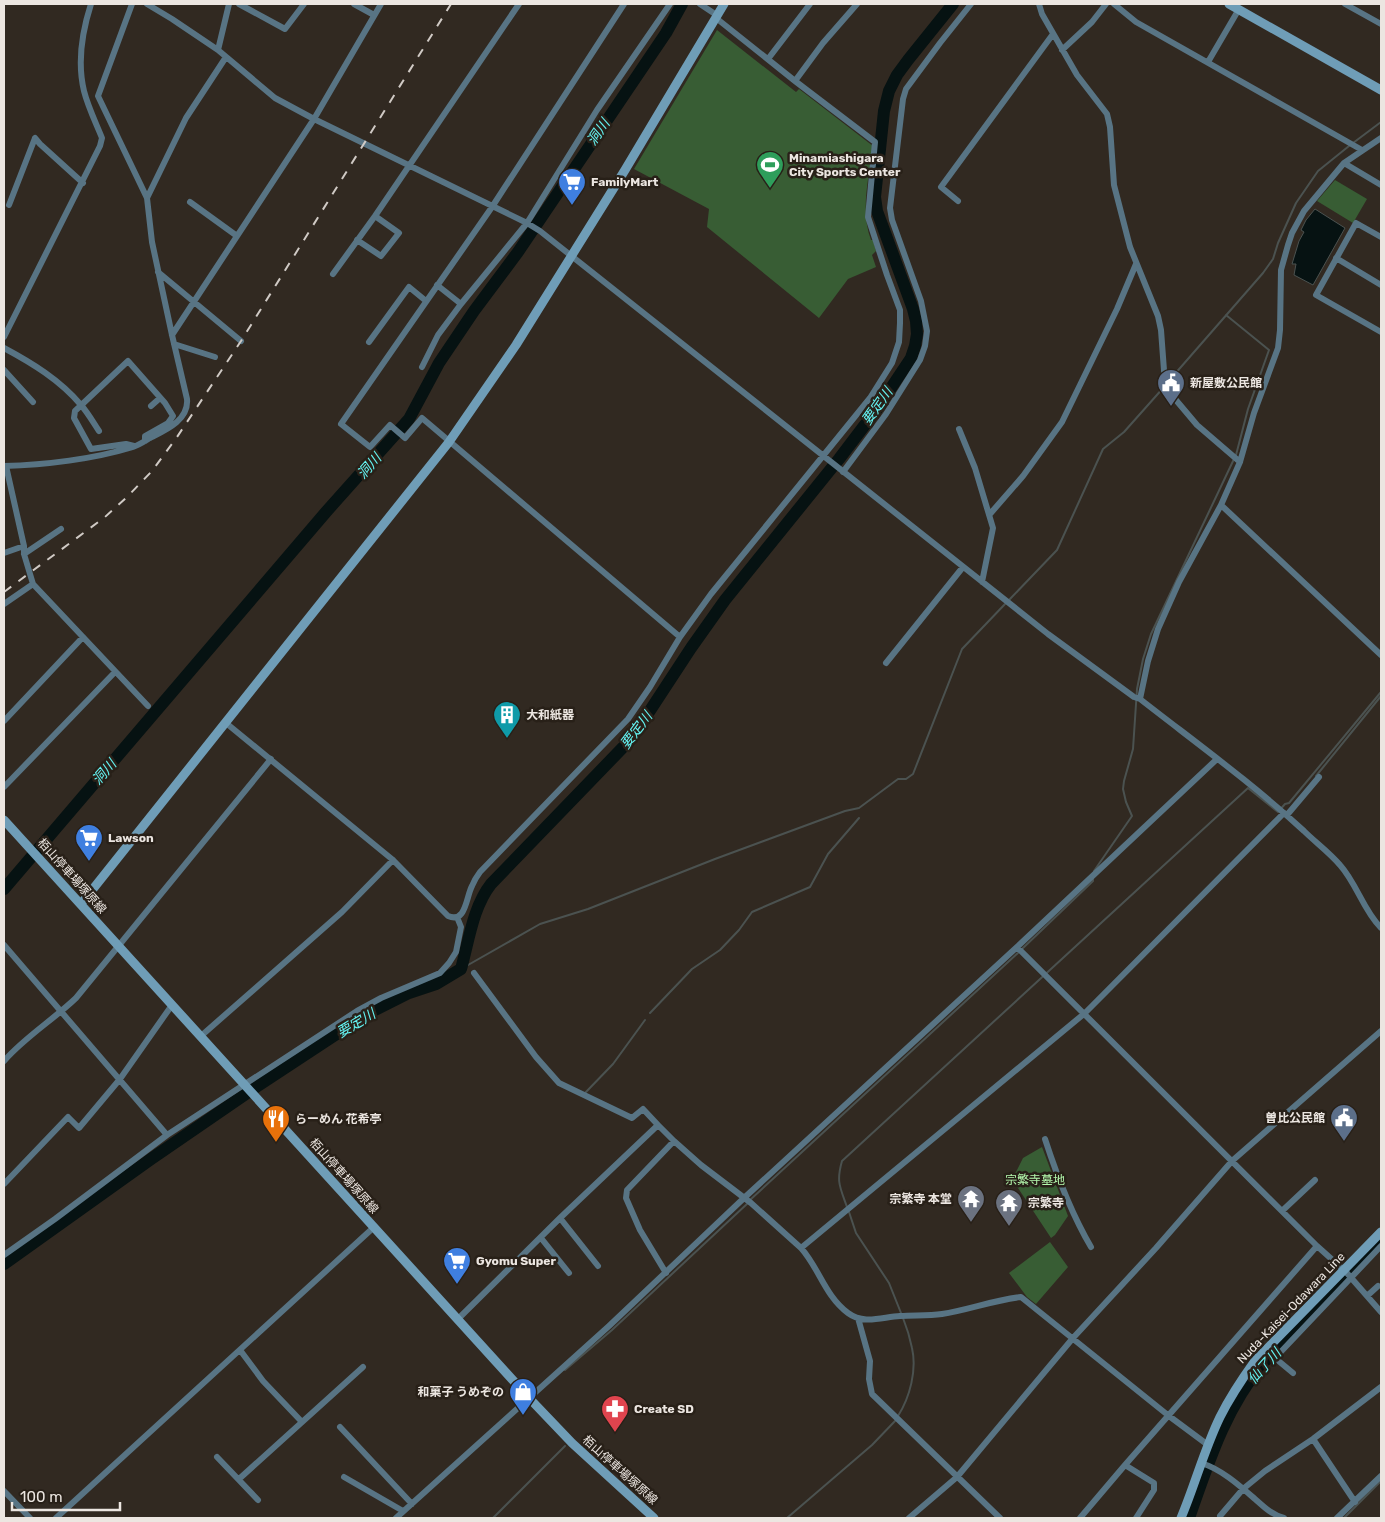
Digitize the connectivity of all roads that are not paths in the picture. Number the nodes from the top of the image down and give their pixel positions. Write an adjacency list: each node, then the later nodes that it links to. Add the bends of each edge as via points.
1 (91, 4): 39 (street, via 80,54 81,76 102,138)
2 (132, 4): 41 (street, via 98,96)
3 (147, 4): 27 (street)
4 (229, 4): 27 (street)
5 (239, 4): 6 (street, via 285,29)
6 (304, 4)
7 (354, 4): 23 (street)
8 (381, 4): 23 (street)
9 (519, 4): 38 (street)
10 (624, 4): 45 (street)
11 (670, 4): 47 (street, via 597,110)
12 (700, 4): 24 (street)
13 (724, 4): 24 (main road)
14 (810, 4): 30 (street)
15 (857, 4): 32 (street)
16 (971, 4): 83 (street, via 911,82 903,99 890,208 921,301 925,346 920,360 886,414)
17 (1039, 4): 26 (street)
18 (1106, 4): 28 (street)
19 (1114, 4): 31 (street, via 1136,22)
20 (1229, 4): 22 (main road)
21 (1345, 4): 25 (street)
22 (1240, 6): 31 (street); 33 (main road)
23 (374, 16): 34 (street)
24 (717, 17): 30 (street); 51 (main road)
25 (1381, 24)
26 (1053, 34): 28 (street); 42 (street, via 941,187)
27 (218, 50): 29 (street)
28 (1062, 50): 53 (street, via 1107,114 1114,185)
29 (226, 57): 34 (street, via 275,98); 41 (street, via 186,118)
30 (768, 59): 32 (street)
31 (1208, 62): 36 (street)
32 (795, 81): 80 (street, via 875,142 868,217 900,310 899,342 892,363)
33 (1381, 90)
34 (314, 119): 38 (street); 48 (street)
35 (1381, 138): 36 (street)
36 (1362, 150): 37 (street)
37 (1344, 163): 40 (street); 81 (street, via 1304,211 1288,245 1281,270 1278,348)
38 (409, 166): 45 (street); 46 (street)
39 (83, 183): 44 (street, via 35,138); 63 (street)
40 (1381, 185)
41 (147, 198): 54 (street)
42 (958, 201)
43 (190, 202): 48 (street)
44 (9, 204)
45 (492, 207): 47 (street); 56 (street)
46 (375, 216): 50 (street); 50 (street, via 399,233 381,256)
47 (528, 224): 51 (street); 60 (street)
48 (237, 236): 59 (street)
49 (1381, 238): 52 (street, via 1356,223)
50 (357, 240): 55 (street)
51 (572, 256): 78 (main road, via 516,345); 80 (street)
52 (1336, 258): 57 (street); 61 (street, via 1316,296)
53 (1136, 264): 81 (street, via 1158,316 1165,384 1197,424); 85 (street, via 1062,422 1024,476)
54 (158, 272): 59 (street); 62 (street)
55 (333, 274)
56 (437, 285): 58 (street); 60 (street)
57 (1381, 285)
58 (426, 301): 65 (street, via 408,287); 78 (street, via 341,424 370,447 390,425 405,438 422,418)
59 (194, 302): 62 (street); 64 (street)
60 (461, 304): 69 (street, via 438,335)
61 (1381, 332)
62 (172, 335): 66 (street)
63 (4, 337)
64 (241, 341)
65 (369, 342)
66 (174, 344): 68 (street); 77 (street, via 188,405 177,423)
67 (4, 348): 73 (street, via 33,364)
68 (215, 357)
69 (422, 367)
70 (4, 370): 72 (street)
71 (160, 398): 73 (street, via 128,361); 74 (street); 77 (street, via 173,416 168,423 145,436)
72 (33, 402)
73 (82, 405): 76 (street); 79 (street, via 74,418 91,449 126,444)
74 (151, 406)
75 (959, 429): 85 (street)
76 (99, 431)
77 (145, 441): 79 (street)
78 (448, 442): 95 (street); 102 (main road)
79 (135, 447): 82 (street, via 44,464)
80 (825, 458): 83 (street); 95 (street, via 711,594)
81 (1240, 462): 84 (street)
82 (5, 466): 87 (street)
83 (841, 471): 90 (street)
84 (1221, 505): 96 (street); 99 (street, via 1179,582 1158,629)
85 (990, 514): 91 (street, via 993,528)
86 (61, 529): 89 (street)
87 (24, 546): 88 (street); 89 (street)
88 (4, 552)
89 (24, 554): 92 (street)
90 (963, 567): 91 (street); 97 (street)
91 (982, 582): 99 (street)
92 (33, 584): 93 (street); 94 (street)
93 (4, 604)
94 (83, 637): 98 (street); 101 (street)
95 (680, 637): 111 (street, via 628,719 480,872 471,886 463,912)
96 (1381, 656)
97 (886, 663)
98 (115, 672): 100 (street); 106 (street)
99 (1138, 698): 104 (street)
100 (148, 706)
101 (4, 721)
102 (226, 723): 103 (street); 110 (main road)
103 (271, 759): 109 (street); 114 (street)
104 (1217, 760): 107 (street); 115 (street)
105 (1319, 777): 107 (street)
106 (4, 787)
107 (1285, 813): 112 (street, via 1340,865); 119 (street)
108 (4, 820): 110 (main road, 栢山停車場塚原線)
109 (393, 860): 111 (street, via 448,916); 121 (street, via 342,912)
110 (81, 904): 114 (main road, 栢山停車場塚原線)
111 (457, 917): 124 (street, via 461,927 456,952 440,973 357,1011)
112 (1381, 928)
113 (4, 945): 118 (street)
114 (120, 946): 117 (main road, 栢山停車場塚原線); 118 (street)
115 (1017, 947): 119 (street); 132 (street)
116 (474, 973): 125 (street, via 559,1083 632,1118 643,1109)
117 (172, 1005): 121 (main road, 栢山停車場塚原線); 123 (street)
118 (62, 1012): 122 (street, via 13,1050); 123 (street)
119 (1085, 1014): 129 (street); 141 (street)
120 (1381, 1031): 129 (street)
121 (201, 1036): 124 (main road, 栢山停車場塚原線)
122 (4, 1061)
123 (120, 1080): 126 (street); 131 (street, via 79,1128 68,1117)
124 (245, 1085): 126 (street); 135 (main road, 栢山停車場塚原線)
125 (658, 1125): 128 (street); 134 (street)
126 (167, 1135): 142 (street)
127 (1045, 1139): 140 (street, via 1077,1223)
128 (674, 1141): 132 (street); 146 (street, via 627,1190 626,1198 640,1230)
129 (1232, 1161): 133 (street); 153 (street)
130 (1315, 1180): 133 (street)
131 (4, 1184)
132 (747, 1200): 141 (street); 146 (street)
133 (1282, 1211): 138 (street)
134 (560, 1218): 137 (street); 143 (street)
135 (373, 1228): 152 (main road, 栢山停車場塚原線); 154 (street)
136 (1381, 1232): 144 (main road, Nuda-Kaisei-Odawara Line)
137 (540, 1238): 145 (street); 152 (street)
138 (1316, 1246): 144 (street); 161 (street)
139 (1381, 1246): 147 (street)
140 (1090, 1247)
141 (801, 1248): 151 (street, via 838,1304)
142 (4, 1255)
143 (598, 1266)
144 (1345, 1272): 147 (street); 155 (main road, Nuda-Kaisei-Odawara Line)
145 (569, 1273)
146 (666, 1273): 160 (street)
147 (1351, 1279): 149 (street); 156 (street)
148 (1378, 1286): 149 (street)
149 (1367, 1296): 150 (street)
150 (1380, 1309)
151 (858, 1318): 153 (street, via 940,1314 1021,1297); 173 (street, via 870,1361 872,1394)
152 (457, 1320): 160 (main road, 栢山停車場塚原線)
153 (1073, 1338): 161 (street); 173 (street)
154 (240, 1350): 162 (street, via 262,1381); 183 (street)
155 (1267, 1351): 156 (street); 165 (main road, Nuda-Kaisei-Odawara Line, via 1242,1378)
156 (1275, 1358): 158 (street)
157 (363, 1367): 162 (street)
158 (1293, 1373)
159 (1381, 1387): 164 (street)
160 (530, 1399): 179 (street); 185 (main road, 栢山停車場塚原線, via 572,1443)
161 (1169, 1416): 165 (street); 167 (street)
162 (302, 1422): 174 (street)
163 (340, 1427): 179 (street)
164 (1313, 1438): 175 (street); 178 (street)
165 (1208, 1445): 169 (main road, Nuda-Kaisei-Odawara Line)
166 (1131, 1446): 167 (street)
167 (1137, 1452): 170 (street)
168 (217, 1457): 174 (street)
169 (1203, 1463): 175 (street); 190 (main road, Nuda-Kaisei-Odawara Line)
170 (1125, 1465): 188 (street); 189 (street, via 1154,1483 1154,1490)
171 (1381, 1476): 178 (street)
172 (344, 1477): 180 (street)
173 (957, 1477): 186 (street); 187 (street)
174 (239, 1479): 177 (street)
175 (1243, 1489): 181 (street); 191 (street, via 1274,1515)
176 (4, 1491): 182 (street)
177 (258, 1500)
178 (1355, 1502): 192 (street)
179 (412, 1504): 180 (street)
180 (404, 1511): 184 (street)
181 (1220, 1516)
182 (30, 1518)
183 (56, 1518)
184 (396, 1518)
185 (654, 1518)
186 (909, 1518)
187 (1000, 1518)
188 (1080, 1518)
189 (1136, 1518)
190 (1181, 1518)
191 (1284, 1518)
192 (1338, 1518)

